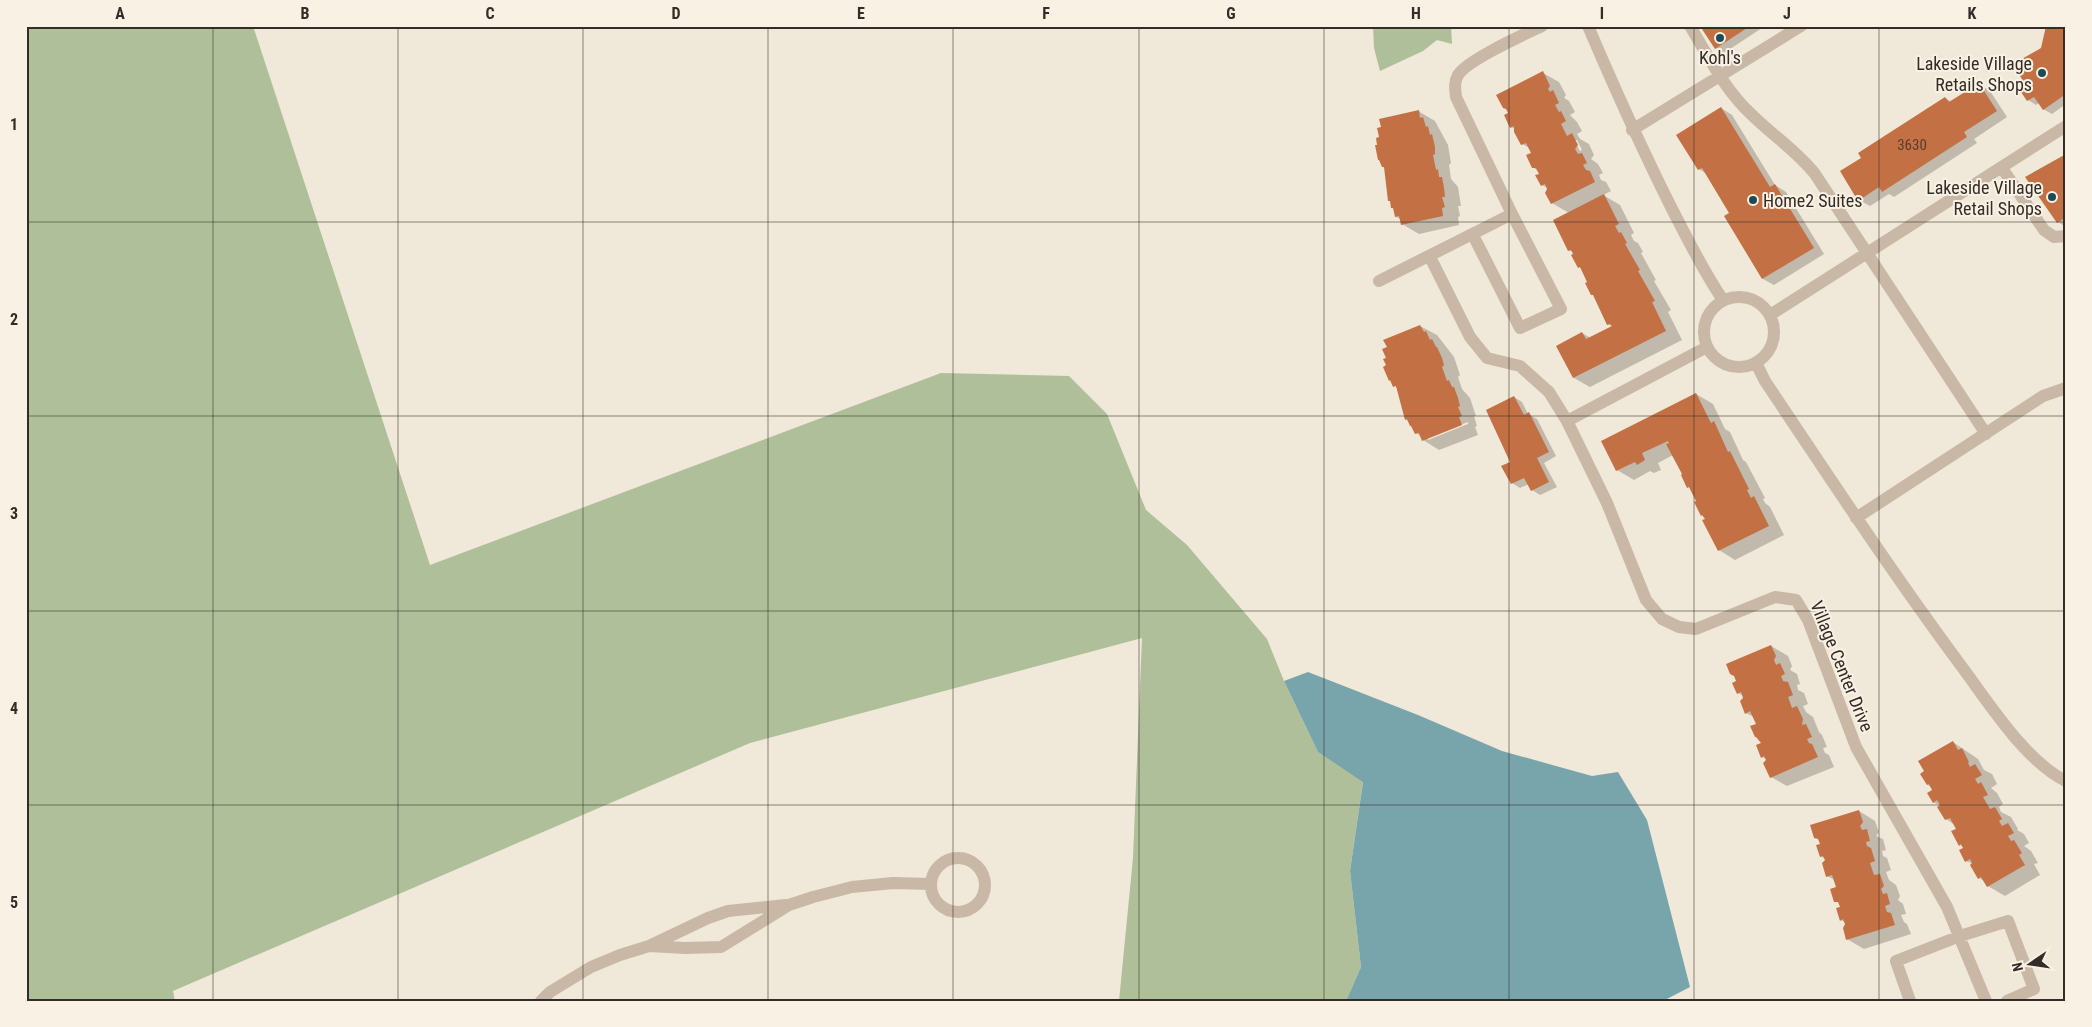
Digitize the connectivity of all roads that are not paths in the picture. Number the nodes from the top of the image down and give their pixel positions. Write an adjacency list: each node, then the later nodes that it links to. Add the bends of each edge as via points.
1 (1588, 26): 7 (street)
2 (1690, 26): 5 (street)
3 (1801, 26): 5 (street)
4 (1539, 28): 9 (street, via 1471,63 1459,73 1455,85 1456,97)
5 (1720, 75): 7 (street); 12 (street, via 1749,113 1803,158)
6 (2066, 126): 8 (street)
7 (1632, 130): 15 (street, via 1683,232)
8 (2002, 168): 11 (street, via 2044,230 2054,237); 12 (street)
9 (1512, 214): 10 (street); 10 (street, via 1561,309 1520,328)
10 (1473, 235): 13 (street)
11 (2066, 236)
12 (1865, 253): 16 (street); 21 (street)
13 (1430, 257): 14 (street); 20 (street, Village Center Drive, via 1470,337 1487,358 1520,366 1549,392)
14 (1379, 281)
15 (1723, 300): 16 (street, via 1733,296 1749,298); 17 (street, via 1714,306 1706,320 1704,337)
16 (1770, 314): 18 (street, via 1774,336 1765,356)
17 (1707, 347): 18 (street, via 1714,357 1734,367); 20 (street)
18 (1756, 362): 22 (street, via 1764,381)
19 (2066, 388): 21 (street, via 2043,396)
20 (1567, 421): 26 (street, Village Center Drive, via 1603,484 1646,600 1662,618 1679,627 1696,629 1775,597 1796,600 1808,620 1856,747 1948,907)
21 (1986, 434): 22 (street)
22 (1856, 518): 23 (street, via 1997,714 2026,749 2053,775)
23 (2066, 781)
24 (931, 884): 24 (street, via 936,901 951,911 960,912 976,906 985,890 982,873 970,860 961,858 944,861 932,875); 25 (street, via 852,887)
25 (789, 904): 27 (street, via 728,912); 27 (street, via 721,947)
26 (1960, 936): 29 (street, via 1896,961); 30 (street, Village Center Drive); 31 (street, via 2008,921 2034,989)
27 (649, 946): 28 (street, via 591,967)
28 (541, 1001)
29 (1910, 1001)
30 (1986, 1001)
31 (2007, 1001)

